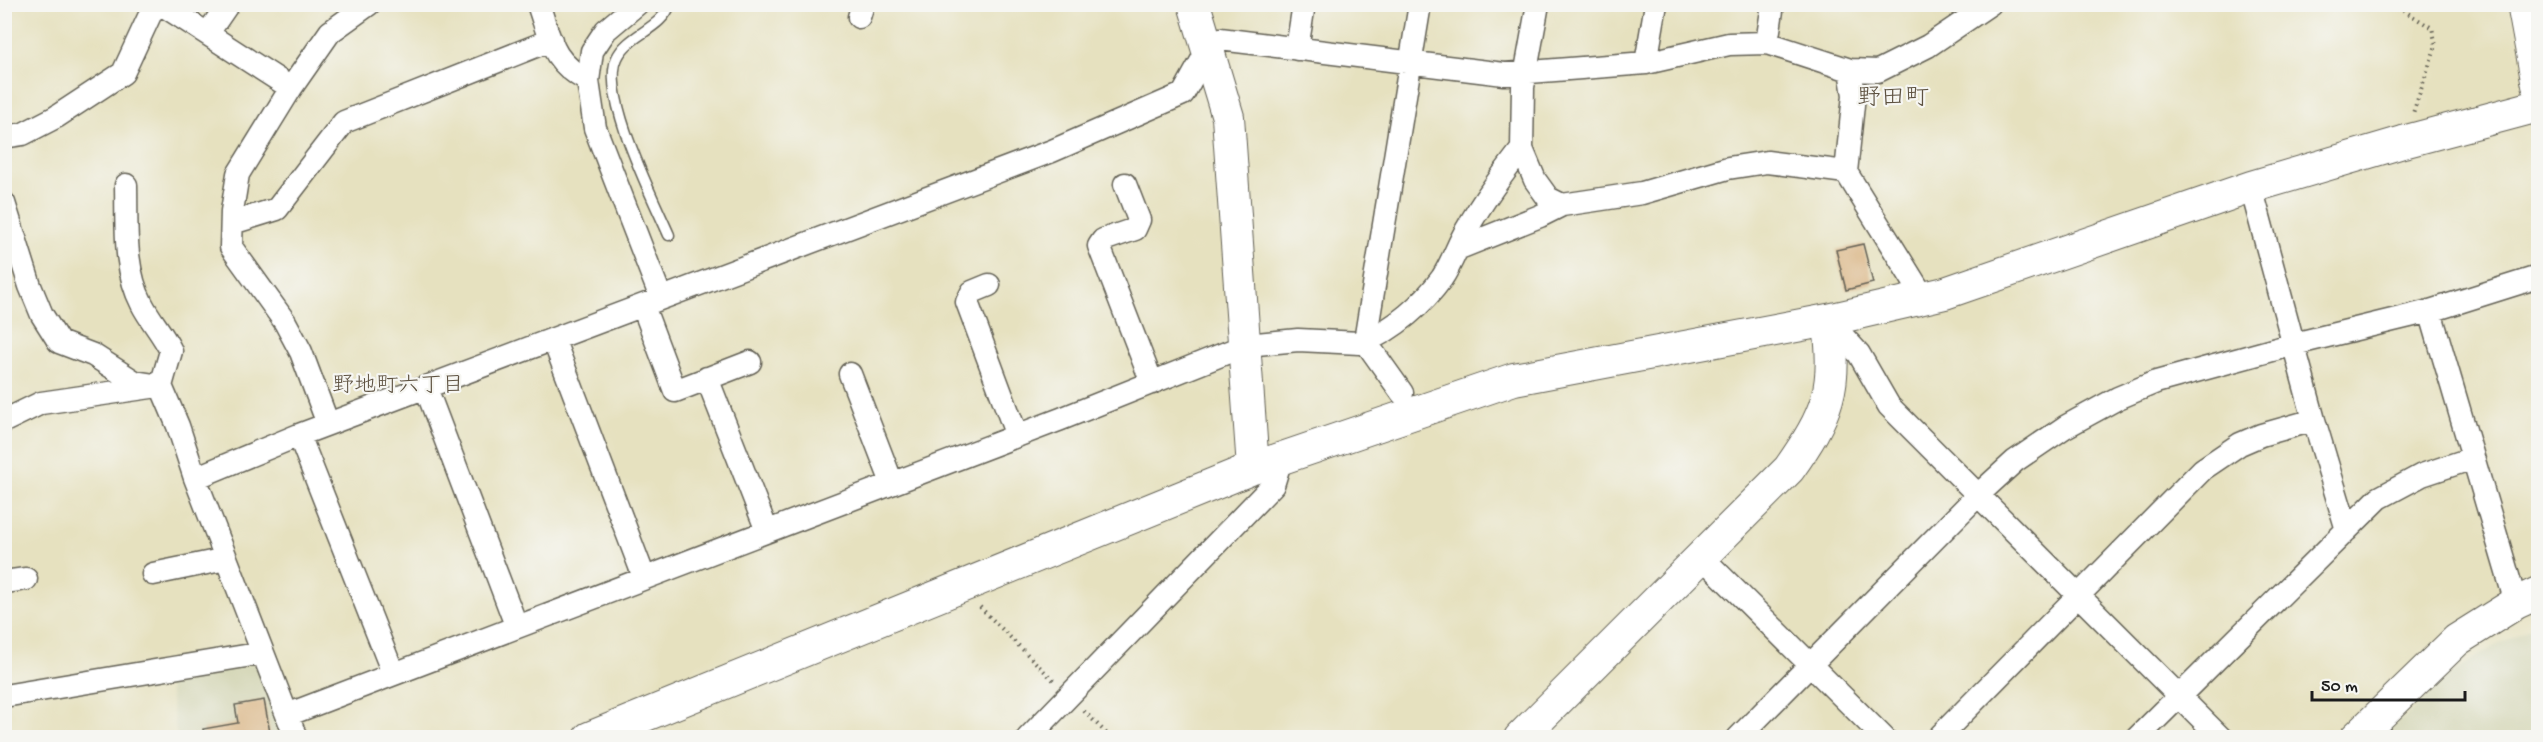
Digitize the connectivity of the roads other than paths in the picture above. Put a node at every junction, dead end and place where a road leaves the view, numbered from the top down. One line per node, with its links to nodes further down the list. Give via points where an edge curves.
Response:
1 (155, 4): 29 (street, via 123,73 56,117 23,134)
2 (161, 4): 16 (street)
3 (228, 4): 16 (street)
4 (369, 4): 27 (street, via 330,32)
5 (538, 4): 17 (street)
6 (637, 4): 25 (street, via 606,30 592,51)
7 (670, 4): 38 (lane, via 663,18 629,41 616,59 612,84 622,122)
8 (1194, 4): 20 (street)
9 (1304, 4): 19 (street)
10 (1420, 4): 21 (street)
11 (1538, 4): 24 (street)
12 (1656, 4): 22 (street)
13 (1773, 4): 18 (street)
14 (1990, 4): 23 (street, via 1928,46 1878,71)
15 (2523, 4): 26 (street)
16 (208, 33): 27 (street)
17 (551, 40): 25 (street, via 559,61); 37 (street, via 344,123 277,209)
18 (1767, 43): 22 (street, via 1729,44); 23 (street)
19 (1297, 49): 20 (street, via 1220,39); 21 (street)
20 (1207, 51): 44 (street, via 1183,94 1052,151); 50 (street, via 1228,117)
21 (1411, 63): 24 (street); 48 (street)
22 (1646, 63): 24 (street)
23 (1850, 70): 31 (street, via 1854,95)
24 (1526, 73): 30 (street)
25 (588, 81): 44 (street, via 595,128)
26 (2538, 85)
27 (291, 88): 37 (street, via 238,174)
28 (2538, 106): 34 (street)
29 (4, 137)
30 (1522, 149): 36 (street, via 1535,180 1548,198); 39 (street, via 1491,191)
31 (1846, 172): 36 (street, via 1767,162 1728,168 1642,193); 43 (street)
32 (1125, 184): 54 (street, via 1139,220 1135,229 1103,240 1099,246)
33 (126, 185): 55 (street, via 132,278 141,303 171,351)
34 (2251, 187): 43 (street); 49 (street)
35 (4, 203): 40 (street)
36 (1562, 205): 39 (street)
37 (232, 224): 60 (street, via 231,247 285,322 301,352)
38 (669, 235)
39 (1457, 249): 48 (street, via 1443,276 1425,298 1384,334)
40 (13, 254): 55 (street, via 59,342 93,355 135,382)
41 (2538, 277): 45 (street)
42 (989, 285): 62 (street, via 972,292 967,302)
43 (1924, 298): 46 (street)
44 (652, 302): 47 (street); 53 (street, via 675,391)
45 (2430, 311): 49 (street); 63 (street)
46 (1828, 320): 64 (street, via 1514,379); 67 (street, via 1859,354 1889,406); 70 (street, via 1833,374 1826,409 1813,435 1790,469)
47 (554, 340): 56 (street); 73 (street)
48 (1365, 341): 50 (street, via 1298,340); 57 (street)
49 (2294, 344): 58 (street); 67 (street, via 2156,382 2118,398 2035,447)
50 (1246, 345): 54 (street); 64 (street)
51 (750, 362): 53 (street)
52 (850, 374): 66 (street)
53 (707, 378): 69 (street)
54 (1152, 383): 62 (street)
55 (161, 386): 59 (street, via 41,403); 65 (street)
56 (426, 388): 60 (street); 76 (street)
57 (1402, 393)
58 (2314, 420): 68 (street); 74 (street, via 2240,444 2203,469)
59 (4, 421)
60 (328, 424): 61 (street)
61 (300, 435): 65 (street); 79 (street)
62 (1017, 436): 66 (street)
63 (2473, 458): 68 (street, via 2422,475 2379,498); 75 (street)
64 (1267, 464): 84 (street); 85 (street, via 1273,485)
65 (195, 478): 71 (street)
66 (892, 483): 69 (street)
67 (1979, 494): 74 (street); 78 (street)
68 (2347, 530): 80 (street)
69 (767, 531): 73 (street)
70 (1701, 556): 78 (street); 86 (street)
71 (226, 559): 72 (street); 77 (street)
72 (153, 574)
73 (644, 577): 76 (street)
74 (2080, 596): 80 (street); 89 (street)
75 (2527, 598): 92 (street, via 2457,640)
76 (516, 625): 79 (street)
77 (263, 653): 81 (street); 82 (street)
78 (1812, 664): 87 (street); 88 (street)
79 (393, 673): 82 (street)
80 (2180, 695): 90 (street); 91 (street)
81 (4, 696)
82 (287, 714): 83 (street)
83 (296, 738)
84 (589, 738)
85 (1028, 738)
86 (1520, 738)
87 (1738, 738)
88 (1884, 738)
89 (1938, 738)
90 (2137, 738)
91 (2222, 738)
92 (2356, 738)

